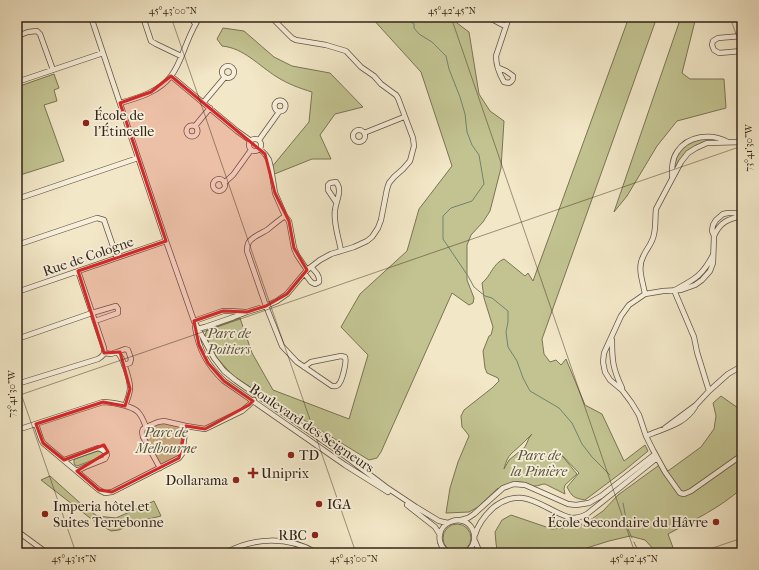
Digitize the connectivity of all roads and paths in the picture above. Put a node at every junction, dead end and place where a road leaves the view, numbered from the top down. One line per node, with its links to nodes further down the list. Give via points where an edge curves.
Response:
1 (91, 17): 13 (street, Boulevard des Seigneurs)
2 (143, 17): 14 (street, via 151,40)
3 (191, 17): 8 (street)
4 (200, 17): 8 (street)
5 (271, 17): 24 (street, via 296,40 346,51 361,67 396,95)
6 (488, 17): 9 (street)
7 (509, 17): 9 (street)
8 (195, 24): 14 (street)
9 (506, 26): 15 (street, via 496,56)
10 (17, 36): 16 (street, via 37,31)
11 (742, 36): 12 (street, via 718,38 713,40 712,45 719,53)
12 (742, 51)
13 (103, 53): 16 (street); 20 (street, Boulevard des Seigneurs)
14 (181, 56): 17 (street)
15 (499, 68)
16 (53, 70): 19 (street)
17 (171, 76): 20 (street, via 151,92); 21 (street)
18 (225, 78): 21 (street)
19 (17, 82)
20 (120, 103): 33 (street, Boulevard des Seigneurs)
21 (203, 103): 22 (street)
22 (210, 108): 25 (street); 27 (street)
23 (279, 112): 28 (street)
24 (404, 117): 26 (street); 43 (street, via 414,142 410,161 389,183 381,220 372,237 361,245)
25 (195, 126)
26 (364, 133)
27 (251, 140): 28 (street); 32 (street)
28 (259, 140): 31 (street)
29 (728, 142): 30 (street); 34 (street, via 707,143 688,153); 34 (street, via 702,136 691,139 677,152 672,163)
30 (742, 142)
31 (260, 149): 32 (street); 38 (street, via 269,160 275,193)
32 (251, 150): 35 (street)
33 (138, 158): 36 (street); 41 (street, Boulevard des Seigneurs)
34 (672, 178): 50 (street, via 656,209 653,239 640,262)
35 (224, 183)
36 (17, 199)
37 (336, 202): 43 (street, via 334,216)
38 (285, 216): 45 (street, via 294,248); 51 (street, via 251,240 247,247)
39 (741, 216): 40 (street, via 724,222); 40 (street, via 728,213 719,217 713,225)
40 (714, 236): 48 (street, via 714,253 707,267 693,281)
41 (166, 241): 44 (street, Rue de Cologne); 54 (street, Boulevard des Seigneurs)
42 (17, 245): 44 (street, via 97,218 104,220)
43 (341, 251): 45 (street, via 325,256)
44 (117, 258): 46 (street, Rue de Cologne)
45 (308, 270): 51 (street, via 287,294)
46 (78, 271): 49 (street, Rue de Cologne); 53 (street)
47 (17, 282): 49 (street)
48 (674, 290): 50 (street); 66 (street, via 694,337)
49 (18, 291)
50 (645, 294): 57 (street, via 629,305)
51 (266, 306): 52 (street); 63 (street, via 282,346)
52 (246, 312): 54 (street, via 223,311); 56 (street)
53 (92, 313): 55 (street); 55 (street, via 116,306 118,309 118,313); 58 (street)
54 (194, 321): 56 (street, Boulevard des Seigneurs)
55 (95, 322): 60 (street)
56 (197, 329): 67 (street, Boulevard des Seigneurs, via 219,365); 68 (street, Boulevard des Seigneurs, via 201,350 212,368 226,383)
57 (612, 336): 65 (street, via 613,364); 65 (street, via 603,362 610,380)
58 (17, 339)
59 (117, 352): 60 (street); 61 (street); 61 (street, via 128,350 130,363)
60 (104, 353): 64 (street, via 98,359)
61 (124, 365): 69 (street, via 130,389)
62 (742, 366): 66 (street)
63 (304, 367): 63 (street, via 311,362 341,356 345,357 346,361 341,381 335,386)
64 (17, 384)
65 (622, 390): 74 (street, via 639,415)
66 (709, 390): 74 (street, via 696,405 665,428)
67 (257, 396): 68 (street); 81 (street, Boulevard des Seigneurs, via 420,510)
68 (253, 401): 71 (street, via 242,411 205,429); 83 (street, Boulevard des Seigneurs, via 412,508 435,527)
69 (125, 406): 70 (street, via 104,402); 72 (street, via 138,412)
70 (36, 424): 73 (street); 77 (street, via 41,440)
71 (186, 426): 72 (street, via 164,421); 78 (street, via 182,454)
72 (146, 427): 78 (street, via 142,432)
73 (17, 430)
74 (646, 436): 75 (street)
75 (656, 456): 76 (street, via 677,490 684,494); 80 (street, via 589,503 568,504 527,486 514,484 503,488 474,514); 84 (street, via 583,516 571,518 530,499 512,498 501,502 489,512)
76 (742, 456)
77 (64, 460): 79 (street); 79 (street, via 98,448 107,455 105,459)
78 (160, 468): 79 (street, via 108,493 99,490)
79 (77, 471)
80 (461, 520): 81 (street); 84 (street, via 470,526)
81 (448, 523): 83 (street)
82 (17, 531): 87 (street)
83 (440, 535): 86 (street)
84 (475, 535): 85 (street)
85 (475, 541): 92 (street); 93 (street)
86 (442, 547): 90 (street); 91 (street)
87 (47, 553)
88 (225, 553): 89 (street, via 249,543 270,540 300,545)
89 (317, 553)
90 (442, 553)
91 (448, 553)
92 (466, 553)
93 (480, 553)

